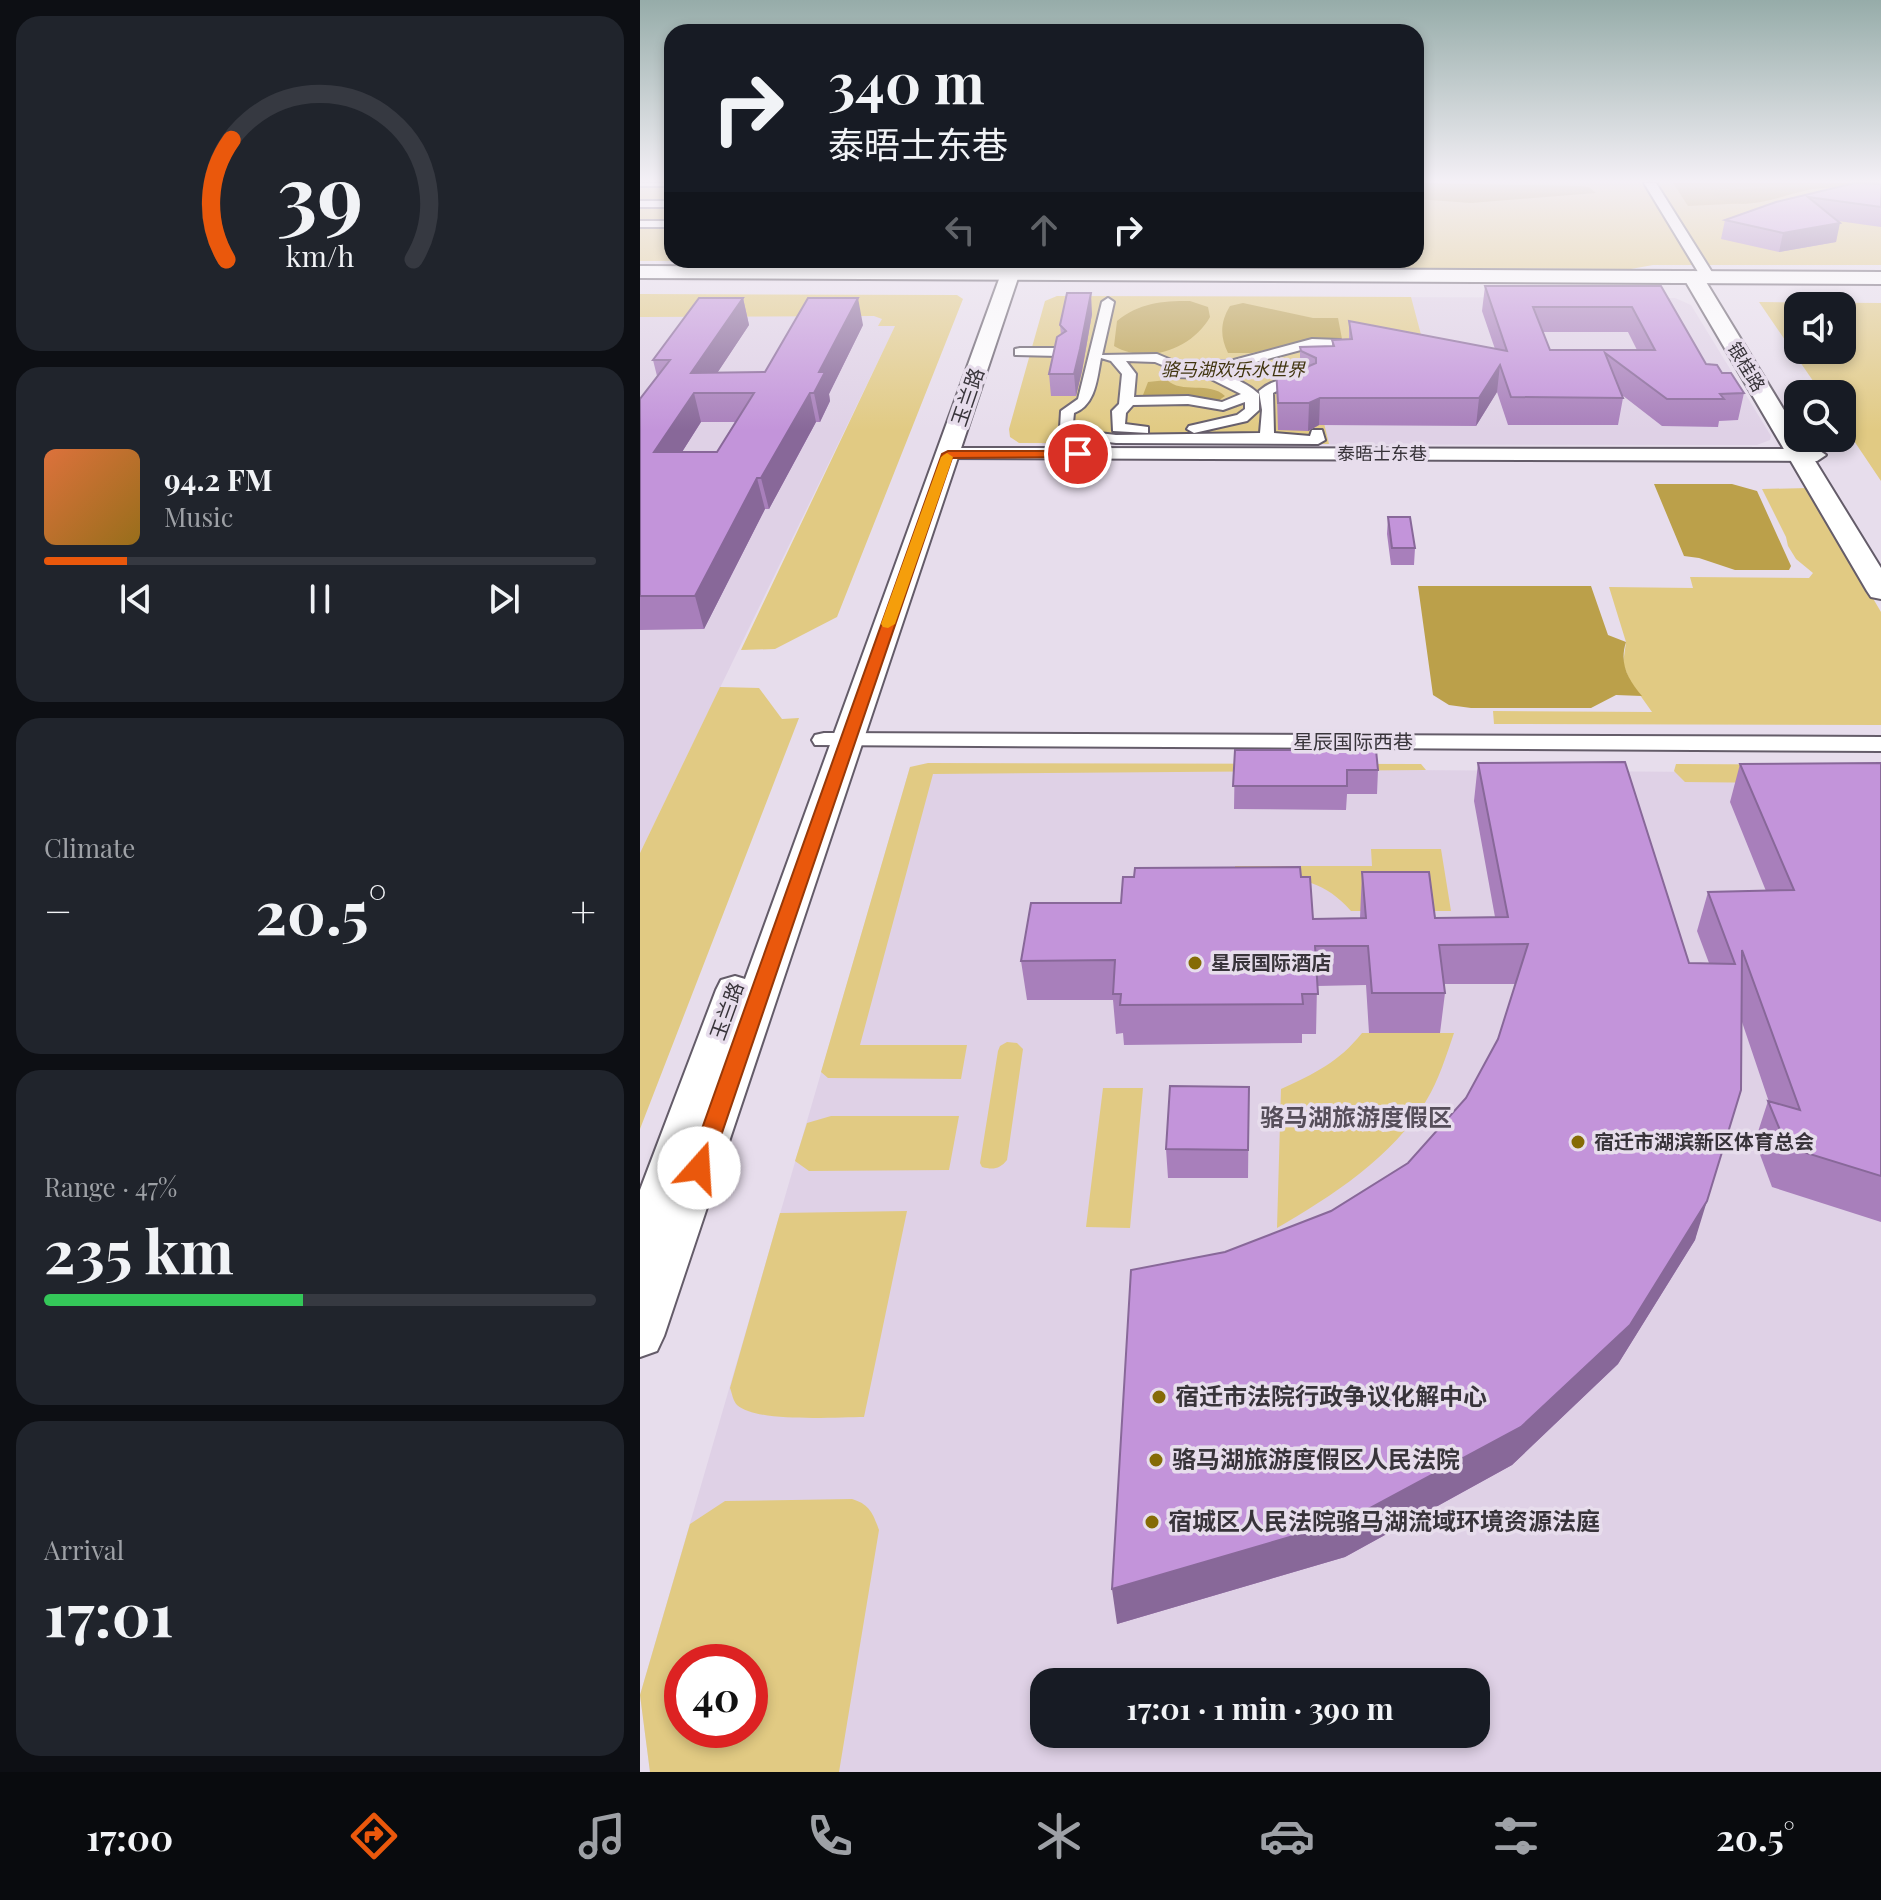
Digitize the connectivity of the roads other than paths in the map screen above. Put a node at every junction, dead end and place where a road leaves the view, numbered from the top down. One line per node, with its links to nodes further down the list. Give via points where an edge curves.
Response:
1 (1692, 266): 6 (street, 银桂路)
2 (1694, 266): 6 (street, 银桂路)
3 (640, 272): 4 (main road)
4 (1002, 275): 6 (main road); 7 (main road); 28 (street, 玉兰路); 31 (street, 玉兰路)
5 (1881, 278): 6 (main road)
6 (1703, 282): 8 (main road); 21 (street, 银桂路); 22 (street, 银桂路)
7 (640, 283)
8 (1881, 286)
9 (1108, 302): 13 (street)
10 (1340, 344): 14 (street, via 1317,342)
11 (1020, 352): 12 (street)
12 (1059, 352)
13 (1094, 354): 15 (street); 24 (street, via 1085,399 1068,411 1065,425 1116,439)
14 (1264, 356): 15 (street, via 1230,365 1174,366 1157,358); 17 (street, via 1281,367)
15 (1122, 365): 20 (street)
16 (1181, 374): 19 (street, via 1211,374)
17 (1289, 383): 18 (street); 24 (street, via 1266,391)
18 (1307, 387)
19 (1252, 394): 20 (street, via 1223,406 1188,400); 20 (street, via 1252,410 1242,418 1193,429 1122,430 1119,411)
20 (1127, 401)
21 (1784, 403)
22 (1784, 411)
23 (1317, 433): 24 (street, via 1318,440 1283,441)
24 (1267, 435)
25 (1784, 449): 28 (street, 泰晤士东巷)
26 (1810, 452): 29 (street, 银桂路)
27 (1810, 452): 30 (street, 银桂路)
28 (948, 454): 31 (street, 玉兰路)
29 (1881, 559)
30 (1881, 591)
31 (836, 740): 32 (street, 星辰国际西巷); 33 (street, 玉兰路); 34 (street, 玉兰路)
32 (1881, 744)
33 (640, 1251)
34 (640, 1336)

